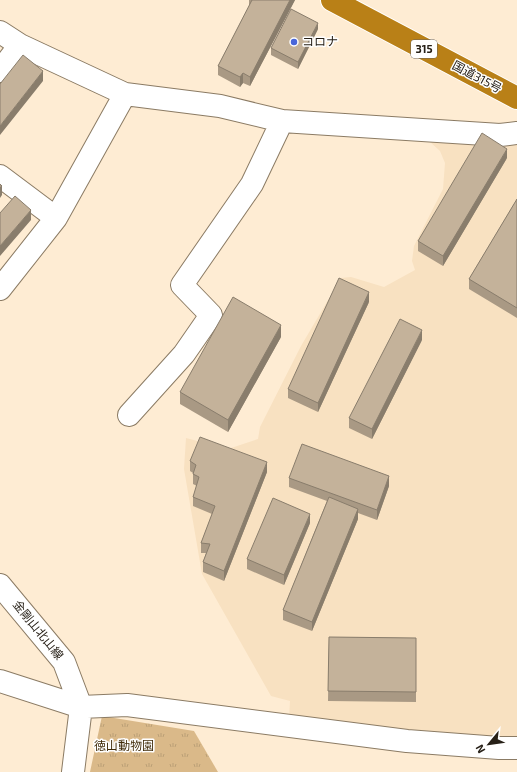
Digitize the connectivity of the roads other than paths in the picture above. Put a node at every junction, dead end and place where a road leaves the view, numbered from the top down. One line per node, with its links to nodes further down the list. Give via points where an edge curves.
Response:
1 (332, 0): 6 (highway, 国道315号 / 315)
2 (0, 32): 3 (street)
3 (20, 44): 4 (street); 5 (street)
4 (0, 71)
5 (125, 94): 7 (street, via 220,106); 10 (street)
6 (517, 98)
7 (282, 121): 8 (street, via 500,135); 12 (street, via 252,184 182,285 211,314 184,354)
8 (517, 133)
9 (0, 176): 10 (street)
10 (56, 218): 11 (street)
11 (0, 289)
12 (129, 415)
13 (0, 585): 15 (street, 金剛山北山線, via 64,662)
14 (0, 681): 15 (street)
15 (81, 708): 16 (street, via 127,705 407,741); 17 (street, 金剛山北山線)
16 (517, 748)
17 (73, 772)

